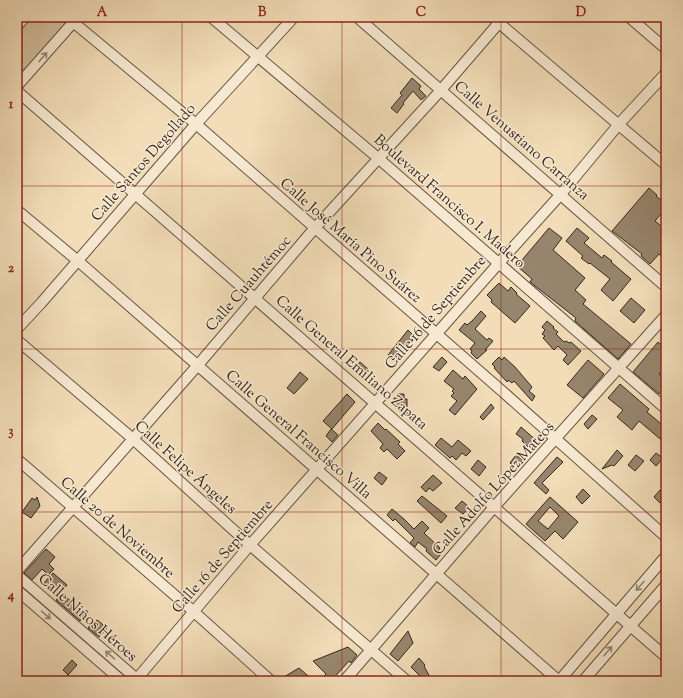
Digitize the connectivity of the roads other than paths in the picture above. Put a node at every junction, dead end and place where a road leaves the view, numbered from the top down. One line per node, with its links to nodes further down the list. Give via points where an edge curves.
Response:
1 (25, 17): 8 (street)
2 (211, 17): 10 (street, Boulevard Francisco I. Madero)
3 (294, 17): 10 (street, Calle Santos Degollado)
4 (358, 17): 13 (street, Calle Venustiano Carranza)
5 (629, 17): 9 (street)
6 (73, 19): 12 (street, one-way to 6); 15 (street, Calle José María Pino Suárez)
7 (498, 19): 13 (street, Calle Cuauhtémoc); 16 (street)
8 (17, 26)
9 (666, 49)
10 (258, 56): 15 (street, Calle Santos Degollado); 17 (street, Boulevard Francisco I. Madero)
11 (666, 73): 16 (street, Calle 16 de Septiembre)
12 (17, 86)
13 (441, 90): 17 (street, Calle Cuauhtémoc); 20 (street, Calle Venustiano Carranza)
14 (17, 91): 19 (street, Calle General Emiliano Zapata)
15 (196, 124): 19 (street, Calle Santos Degollado); 22 (street, Calle José María Pino Suárez)
16 (619, 124): 18 (street); 20 (street, Calle 16 de Septiembre)
17 (378, 158): 22 (street, Calle Cuauhtémoc); 24 (street, Boulevard Francisco I. Madero)
18 (666, 164)
19 (136, 194): 23 (street, Calle Santos Degollado); 26 (street, Calle General Emiliano Zapata)
20 (561, 194): 24 (street, Calle 16 de Septiembre); 25 (street, Calle Venustiano Carranza)
21 (17, 210): 23 (street, Calle General Francisco Villa)
22 (314, 229): 26 (street, Calle Cuauhtémoc); 29 (street, Calle José María Pino Suárez)
23 (78, 261): 28 (street, Calle Santos Degollado); 31 (street, Calle General Francisco Villa)
24 (499, 263): 29 (street, Calle 16 de Septiembre); 32 (street, Boulevard Francisco I. Madero)
25 (666, 287)
26 (255, 298): 31 (street, Calle Cuauhtémoc); 33 (street, Calle General Emiliano Zapata)
27 (666, 315): 32 (street, Calle Adolfo López Mateos)
28 (17, 329)
29 (436, 335): 33 (street, Calle 16 de Septiembre); 36 (street, Calle José María Pino Suárez)
30 (17, 340): 35 (street, Calle Felipe Ángeles)
31 (198, 365): 35 (street, Calle Cuauhtémoc); 38 (street, Calle General Francisco Villa)
32 (619, 369): 34 (street, Boulevard Francisco I. Madero); 36 (street, Calle Adolfo López Mateos)
33 (376, 403): 38 (street, Calle 16 de Septiembre); 39 (street, Calle General Emiliano Zapata)
34 (666, 409)
35 (132, 438): 40 (street, Calle Cuauhtémoc); 42 (street, Calle Felipe Ángeles)
36 (556, 440): 39 (street, Calle Adolfo López Mateos); 41 (street, Calle José María Pino Suárez)
37 (17, 459): 40 (street, Calle 20 de Noviembre)
38 (317, 469): 42 (street, Calle 16 de Septiembre); 45 (street, Calle General Francisco Villa)
39 (495, 506): 45 (street, Calle Adolfo López Mateos); 50 (street, Calle General Emiliano Zapata)
40 (73, 507): 44 (street, Calle Cuauhtémoc); 49 (street, Calle 20 de Noviembre)
41 (666, 537)
42 (250, 545): 49 (street, Calle 16 de Septiembre); 52 (street, Calle Felipe Ángeles)
43 (666, 556): 50 (street, one-way to 50)
44 (17, 571)
45 (436, 574): 52 (street, Calle Adolfo López Mateos); 59 (street, Calle General Francisco Villa)
46 (17, 575): 54 (street, Calle Niños Héroes, one-way to 46)
47 (666, 585): 51 (street)
48 (17, 590): 55 (street, Calle Niños Héroes, one-way to 55)
49 (193, 611): 54 (street, Calle 16 de Septiembre); 56 (street, Calle 20 de Noviembre)
50 (616, 613): 51 (street, Calle General Emiliano Zapata); 59 (street)
51 (630, 626): 53 (street, Calle General Emiliano Zapata); 60 (street, one-way to 51)
52 (371, 650): 57 (street, Calle Adolfo López Mateos); 58 (street, Calle Felipe Ángeles)
53 (666, 657)
54 (137, 680)
55 (122, 681)
56 (271, 681)
57 (344, 681)
58 (407, 681)
59 (559, 681)
60 (583, 681)

